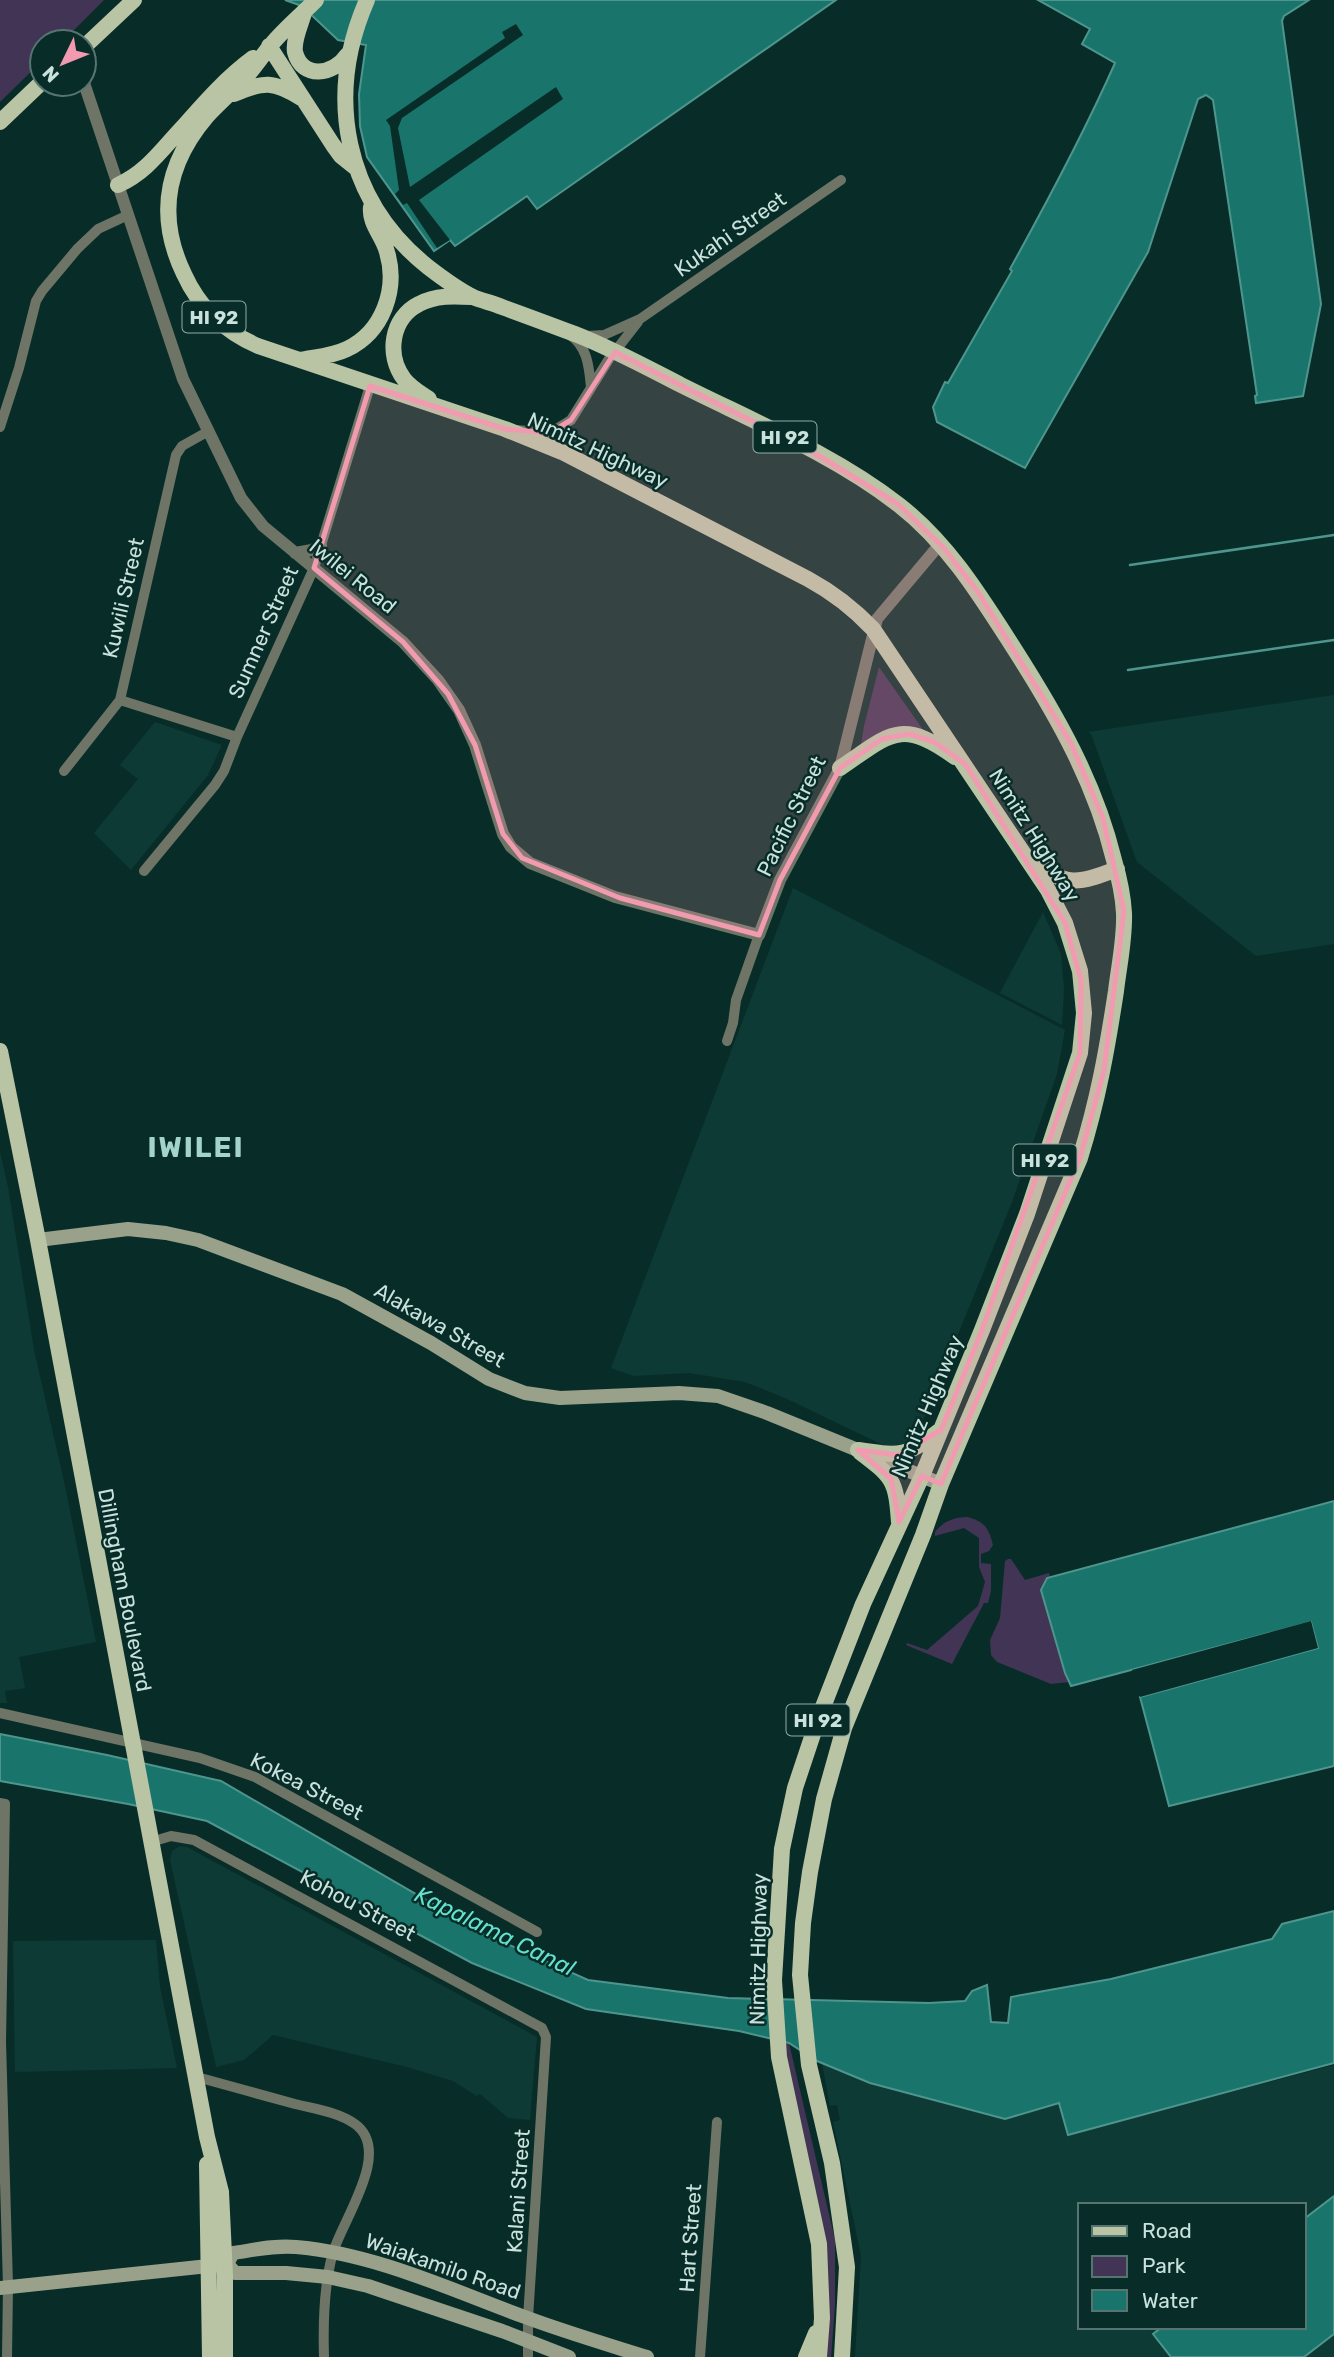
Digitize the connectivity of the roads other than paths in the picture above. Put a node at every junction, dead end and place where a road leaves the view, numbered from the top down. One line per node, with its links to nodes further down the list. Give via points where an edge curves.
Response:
1 (134, 0): 4 (main road)
2 (367, 0): 7 (main road, Nimitz Highway / HI 92)
3 (311, 6): 6 (main road, Nimitz Highway / HI 92); 7 (main road, via 295,47 301,62 315,71 326,71 338,66)
4 (122, 7): 5 (main road)
5 (98, 32)
6 (269, 46): 10 (main road, Nimitz Highway / HI 92); 11 (main road); 15 (main road, via 228,79 155,159)
7 (350, 48): 13 (main road, Nimitz Highway / HI 92, via 345,108)
8 (28, 95): 12 (main road)
9 (89, 98): 15 (street, Iwilei Road)
10 (225, 98): 11 (main road, via 267,84); 25 (main road, Nimitz Highway / HI 92, via 187,143 174,169 168,209 174,251 192,291 221,324 245,341)
11 (303, 99): 13 (main road, via 341,156)
12 (0, 121)
13 (356, 168): 16 (main road, Nimitz Highway / HI 92)
14 (841, 180): 21 (street, Kukahi Street)
15 (118, 185): 17 (street, Iwilei Road)
16 (372, 200): 18 (main road, via 370,216 388,254); 19 (main road, Nimitz Highway / HI 92, via 413,254)
17 (128, 215): 29 (street, via 98,229 42,290); 31 (street, Iwilei Road, via 183,379)
18 (390, 293): 20 (main road); 25 (main road, via 376,325 358,344 339,353)
19 (474, 298): 20 (main road, via 447,296); 22 (main road, Nimitz Highway / HI 92)
20 (410, 310): 28 (main road, via 394,334 397,368 414,389)
21 (640, 319): 23 (street, Kukahi Street, via 604,335); 24 (street, Kukahi Street)
22 (559, 328): 23 (main road, Nimitz Highway / HI 92); 27 (street, via 584,351)
23 (580, 336): 24 (main road, Nimitz Highway / HI 92)
24 (615, 352): 27 (street, Kukahi Street); 32 (main road, Nimitz Highway / HI 92, via 837,466 898,504)
25 (298, 360): 26 (main road, Nimitz Highway / HI 92)
26 (370, 386): 28 (main road, Nimitz Highway / HI 92); 33 (street, Sumner Street)
27 (591, 388): 30 (street, Kukahi Street, via 571,420 558,430)
28 (444, 408): 30 (main road, Nimitz Highway / HI 92)
29 (0, 427)
30 (505, 429): 36 (main road, Nimitz Highway / HI 92, via 562,452 808,579 840,599)
31 (207, 432): 34 (street, Iwilei Road, via 247,508); 37 (street, Kuwili Street, via 182,446 176,455)
32 (940, 544): 36 (street, Pacific Street, via 877,618); 43 (main road, Nimitz Highway / HI 92, via 978,592 1061,723 1098,806)
33 (321, 545): 34 (street); 35 (street, Sumner Street)
34 (295, 553): 35 (street, Iwilei Road)
35 (314, 568): 38 (street, Sumner Street); 45 (street, Iwilei Road, via 403,642 448,694 475,745 503,834 523,858 620,898)
36 (873, 629): 39 (main road, Nimitz Highway / HI 92); 40 (street, Pacific Street)
37 (120, 700): 38 (street); 41 (street, Kuwili Street)
38 (237, 737): 44 (street, Sumner Street, via 218,781)
39 (965, 764): 40 (main road, via 934,742 902,734 876,742); 42 (main road, Nimitz Highway / HI 92)
40 (840, 768): 45 (street, Pacific Street, via 780,880)
41 (64, 771)
42 (1017, 844): 43 (main road, via 1046,872 1067,880 1092,879); 49 (main road, Nimitz Highway / HI 92, via 1069,932 1081,981 1082,1042 1027,1214)
43 (1117, 869): 52 (main road, Nimitz Highway / HI 92, via 1124,924 1095,1112 1080,1158)
44 (144, 871)
45 (759, 935): 46 (street, Pacific Street)
46 (727, 1041)
47 (0, 1051): 48 (main road, Dillingham Boulevard)
48 (38, 1240): 50 (main road, Alakawa Street, via 120,1230 182,1236 342,1294 489,1379 525,1393 574,1399 679,1393 718,1396); 55 (main road, Dillingham Boulevard)
49 (940, 1430): 50 (main road, via 898,1455); 51 (main road, Nimitz Highway / HI 92)
50 (858, 1450): 51 (main road, Alakawa Street); 53 (main road, via 891,1479)
51 (922, 1476): 52 (main road, Alakawa Street); 53 (main road, Nimitz Highway / HI 92)
52 (941, 1484): 80 (main road, Nimitz Highway / HI 92, via 844,1728 824,1799 803,1923 800,1975 809,2065 832,2162 847,2267)
53 (899, 1522): 68 (main road, Nimitz Highway / HI 92, via 816,1726 795,1788 779,1867 774,1980 779,2057 820,2244)
54 (0, 1713): 55 (street, Kokea Street)
55 (132, 1743): 57 (main road, Dillingham Boulevard); 58 (street, Kokea Street, via 200,1758 255,1777)
56 (2, 1804): 60 (street)
57 (151, 1842): 59 (street, Kohou Street, via 171,1836 194,1840); 61 (main road, Dillingham Boulevard)
58 (537, 1932)
59 (542, 2028): 67 (street, Kalani Street, via 546,2037 542,2123)
60 (0, 2042): 66 (street)
61 (197, 2077): 63 (street, via 330,2113 361,2129 370,2166); 64 (main road, Dillingham Boulevard)
62 (717, 2122): 77 (street, Hart Street)
63 (332, 2254): 64 (main road, Waiakamilo Road, via 277,2247 233,2253); 65 (street); 67 (main road, Waiakamilo Road, via 427,2280)
64 (220, 2265): 65 (main road, Waiakamilo Road, via 235,2273); 66 (main road, Waiakamilo Road); 71 (main road, Dillingham Boulevard); 72 (main road, Dillingham Boulevard)
65 (328, 2277): 69 (main road, Waiakamilo Road, via 392,2292); 73 (street)
66 (4, 2287): 70 (street)
67 (528, 2318): 69 (street, Kalani Street); 76 (main road, Waiakamilo Road)
68 (822, 2318): 78 (main road); 79 (main road, Nimitz Highway / HI 92)
69 (527, 2340): 74 (street, Kalani Street); 75 (main road, Waiakamilo Road)
70 (7, 2357)
71 (210, 2357)
72 (225, 2357)
73 (324, 2357)
74 (528, 2357)
75 (569, 2357)
76 (647, 2357)
77 (700, 2357)
78 (806, 2357)
79 (819, 2357)
80 (842, 2357)

